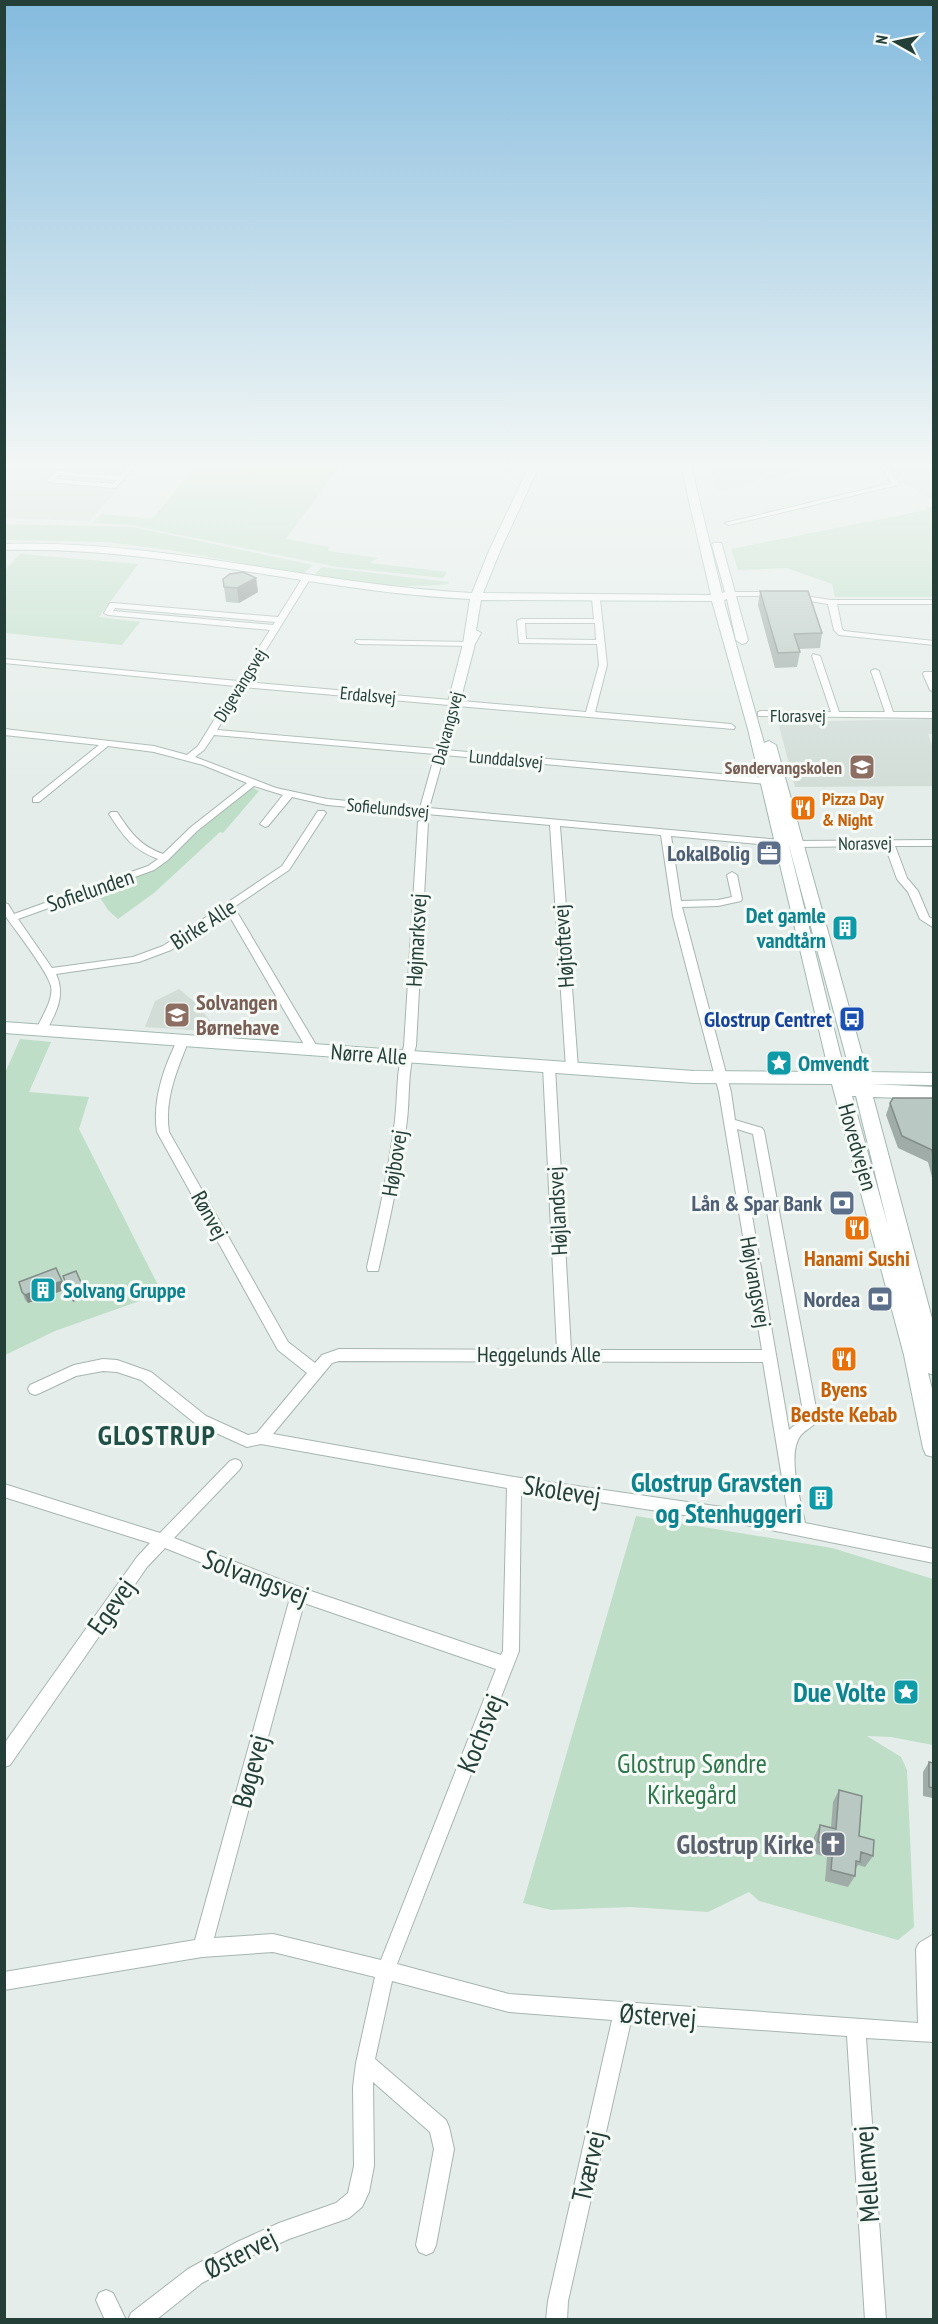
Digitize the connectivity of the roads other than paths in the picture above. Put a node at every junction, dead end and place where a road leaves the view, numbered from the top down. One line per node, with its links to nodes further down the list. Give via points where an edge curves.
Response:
1 (250, 570): 5 (main road)
2 (492, 570): 6 (main road, Dalvangsvej)
3 (711, 570): 8 (main road)
4 (725, 570): 7 (main road, Hovedvejen)
5 (306, 579): 6 (main road, via 404,591); 12 (street, Digevangsvej)
6 (483, 594): 8 (main road); 9 (main road); 18 (main road, Dalvangsvej, via 477,628)
7 (731, 594): 8 (main road); 10 (street, via 777,594); 27 (main road, Hovedvejen)
8 (717, 595): 9 (main road); 38 (main road)
9 (596, 599): 13 (street)
10 (831, 602): 11 (street); 17 (street, via 842,633)
11 (933, 602)
12 (280, 620): 14 (street, Digevangsvej); 14 (street, via 113,605 108,613)
13 (599, 621): 16 (street); 16 (street, via 521,621 522,641)
14 (275, 628): 23 (street, Digevangsvej)
15 (359, 642): 18 (street)
16 (601, 642): 26 (street, via 603,665)
17 (933, 643)
18 (469, 644): 25 (main road, Dalvangsvej)
19 (816, 656): 28 (street, Florasvej)
20 (4, 661): 23 (street, Erdalsvej)
21 (875, 671): 29 (street)
22 (933, 674): 24 (street, via 927,674)
23 (241, 684): 25 (street, Erdalsvej); 33 (street, Digevangsvej)
24 (933, 690)
25 (454, 702): 26 (street, Erdalsvej); 35 (street, Dalvangsvej)
26 (590, 714): 31 (street, Erdalsvej)
27 (761, 714): 28 (street, Florasvej); 49 (main road, Hovedvejen)
28 (836, 715): 29 (street, Florasvej)
29 (890, 715): 30 (street, Florasvej)
30 (933, 715)
31 (731, 727)
32 (4, 732): 34 (street, Sofielundsvej)
33 (211, 732): 35 (street, Lunddalsvej); 36 (street, Digevangsvej, via 200,750)
34 (107, 743): 36 (street, Sofielundsvej); 40 (street)
35 (440, 753): 38 (street, Lunddalsvej); 43 (street, Dalvangsvej)
36 (189, 758): 37 (street, Sofielundsvej)
37 (253, 782): 39 (street, Sofielundsvej); 50 (street, Sofielunden)
38 (766, 785): 49 (main road)
39 (290, 794): 43 (street, Sofielundsvej); 45 (street)
40 (36, 800)
41 (321, 813): 54 (street, Birke Alle, via 286,868)
42 (114, 814): 50 (street, Sofielunden, via 134,844)
43 (423, 816): 44 (street, Sofielundsvej); 62 (street, Højmarksvej, via 411,1047)
44 (555, 823): 46 (street, Sofielundsvej); 64 (street, Højtoftevej)
45 (265, 824)
46 (666, 834): 49 (street, Sofielundsvej); 52 (street, Højvangsvej)
47 (889, 843): 48 (street, Norasvej); 49 (street, Norasvej); 56 (street, via 902,879 913,891 924,919)
48 (933, 843)
49 (788, 844): 67 (main road, Hovedvejen); 68 (main road, Hovedvejen)
50 (165, 858): 55 (street, Sofielunden, via 137,874)
51 (732, 875): 52 (street, via 737,899)
52 (676, 904): 65 (street, Højvangsvej)
53 (4, 906): 55 (street)
54 (229, 907): 57 (street, Birke Alle, via 153,954); 61 (street)
55 (12, 918): 57 (street)
56 (933, 925)
57 (49, 972): 59 (street, via 56,986 55,999)
58 (4, 1027): 59 (main road, Nørre Alle)
59 (41, 1030): 60 (main road, Nørre Alle)
60 (183, 1040): 61 (main road, Nørre Alle); 75 (street, Rønvej, via 161,1106 163,1132 283,1346)
61 (313, 1050): 62 (main road, Nørre Alle)
62 (406, 1057): 63 (main road, Nørre Alle); 71 (street, Højbovej, via 392,1184)
63 (549, 1067): 64 (main road, Nørre Alle); 72 (street, Højlandsvej)
64 (572, 1068): 65 (main road, Nørre Alle)
65 (727, 1078): 67 (main road, Nørre Alle, via 753,1083); 70 (street, Højvangsvej)
66 (933, 1079): 68 (main road)
67 (840, 1083): 68 (main road, Nørre Alle); 80 (main road, Hovedvejen, via 911,1344)
68 (861, 1084): 69 (main road); 74 (main road, Hovedvejen)
69 (933, 1092)
70 (729, 1122): 73 (street, Højvangsvej); 78 (street, Højvangsvej, via 758,1131 811,1419)
71 (373, 1267)
72 (564, 1354): 73 (street, Heggelunds Alle); 75 (street, Heggelunds Alle, via 348,1354 327,1359)
73 (769, 1356): 77 (street, Højvangsvej)
74 (933, 1367)
75 (316, 1371): 79 (street)
76 (35, 1389): 79 (street, Skolevej, via 74,1371 117,1366 146,1376 201,1420 247,1441)
77 (778, 1406): 78 (street, via 787,1421); 81 (street, Højvangsvej)
78 (805, 1425): 81 (street, Højvangsvej, via 792,1437)
79 (261, 1438): 83 (street, Skolevej)
80 (933, 1448)
81 (787, 1458): 85 (street, Højvangsvej)
82 (235, 1465): 86 (street, Egevej)
83 (514, 1483): 85 (street, Skolevej); 89 (street, Kochsvej, via 512,1637)
84 (4, 1490): 86 (street, Solvangsvej)
85 (798, 1527): 87 (street, Skolevej)
86 (162, 1540): 88 (street, Solvangsvej); 90 (street, Egevej, via 142,1562)
87 (933, 1556)
88 (299, 1594): 89 (street, Solvangsvej); 92 (street, Bøgevej)
89 (507, 1665): 93 (street, Kochsvej)
90 (4, 1759)
91 (933, 1943): 97 (street, via 925,1949 924,1956)
92 (202, 1948): 93 (street, Østervej, via 273,1943); 94 (street, Østervej)
93 (386, 1970): 95 (street, Østervej, via 509,2003); 98 (street, Østervej)
94 (4, 1981)
95 (623, 2013): 96 (street, Østervej); 103 (street, Tværvej)
96 (856, 2028): 97 (street, Østervej); 104 (street, Mellemvej)
97 (931, 2033)
98 (365, 2063): 99 (street, via 439,2127 442,2134 444,2149); 102 (street, Østervej, via 364,2166 355,2200 342,2211 244,2249 195,2276)
99 (426, 2246)
100 (106, 2300): 101 (street)
101 (116, 2319)
102 (138, 2319)
103 (556, 2319)
104 (876, 2319)

